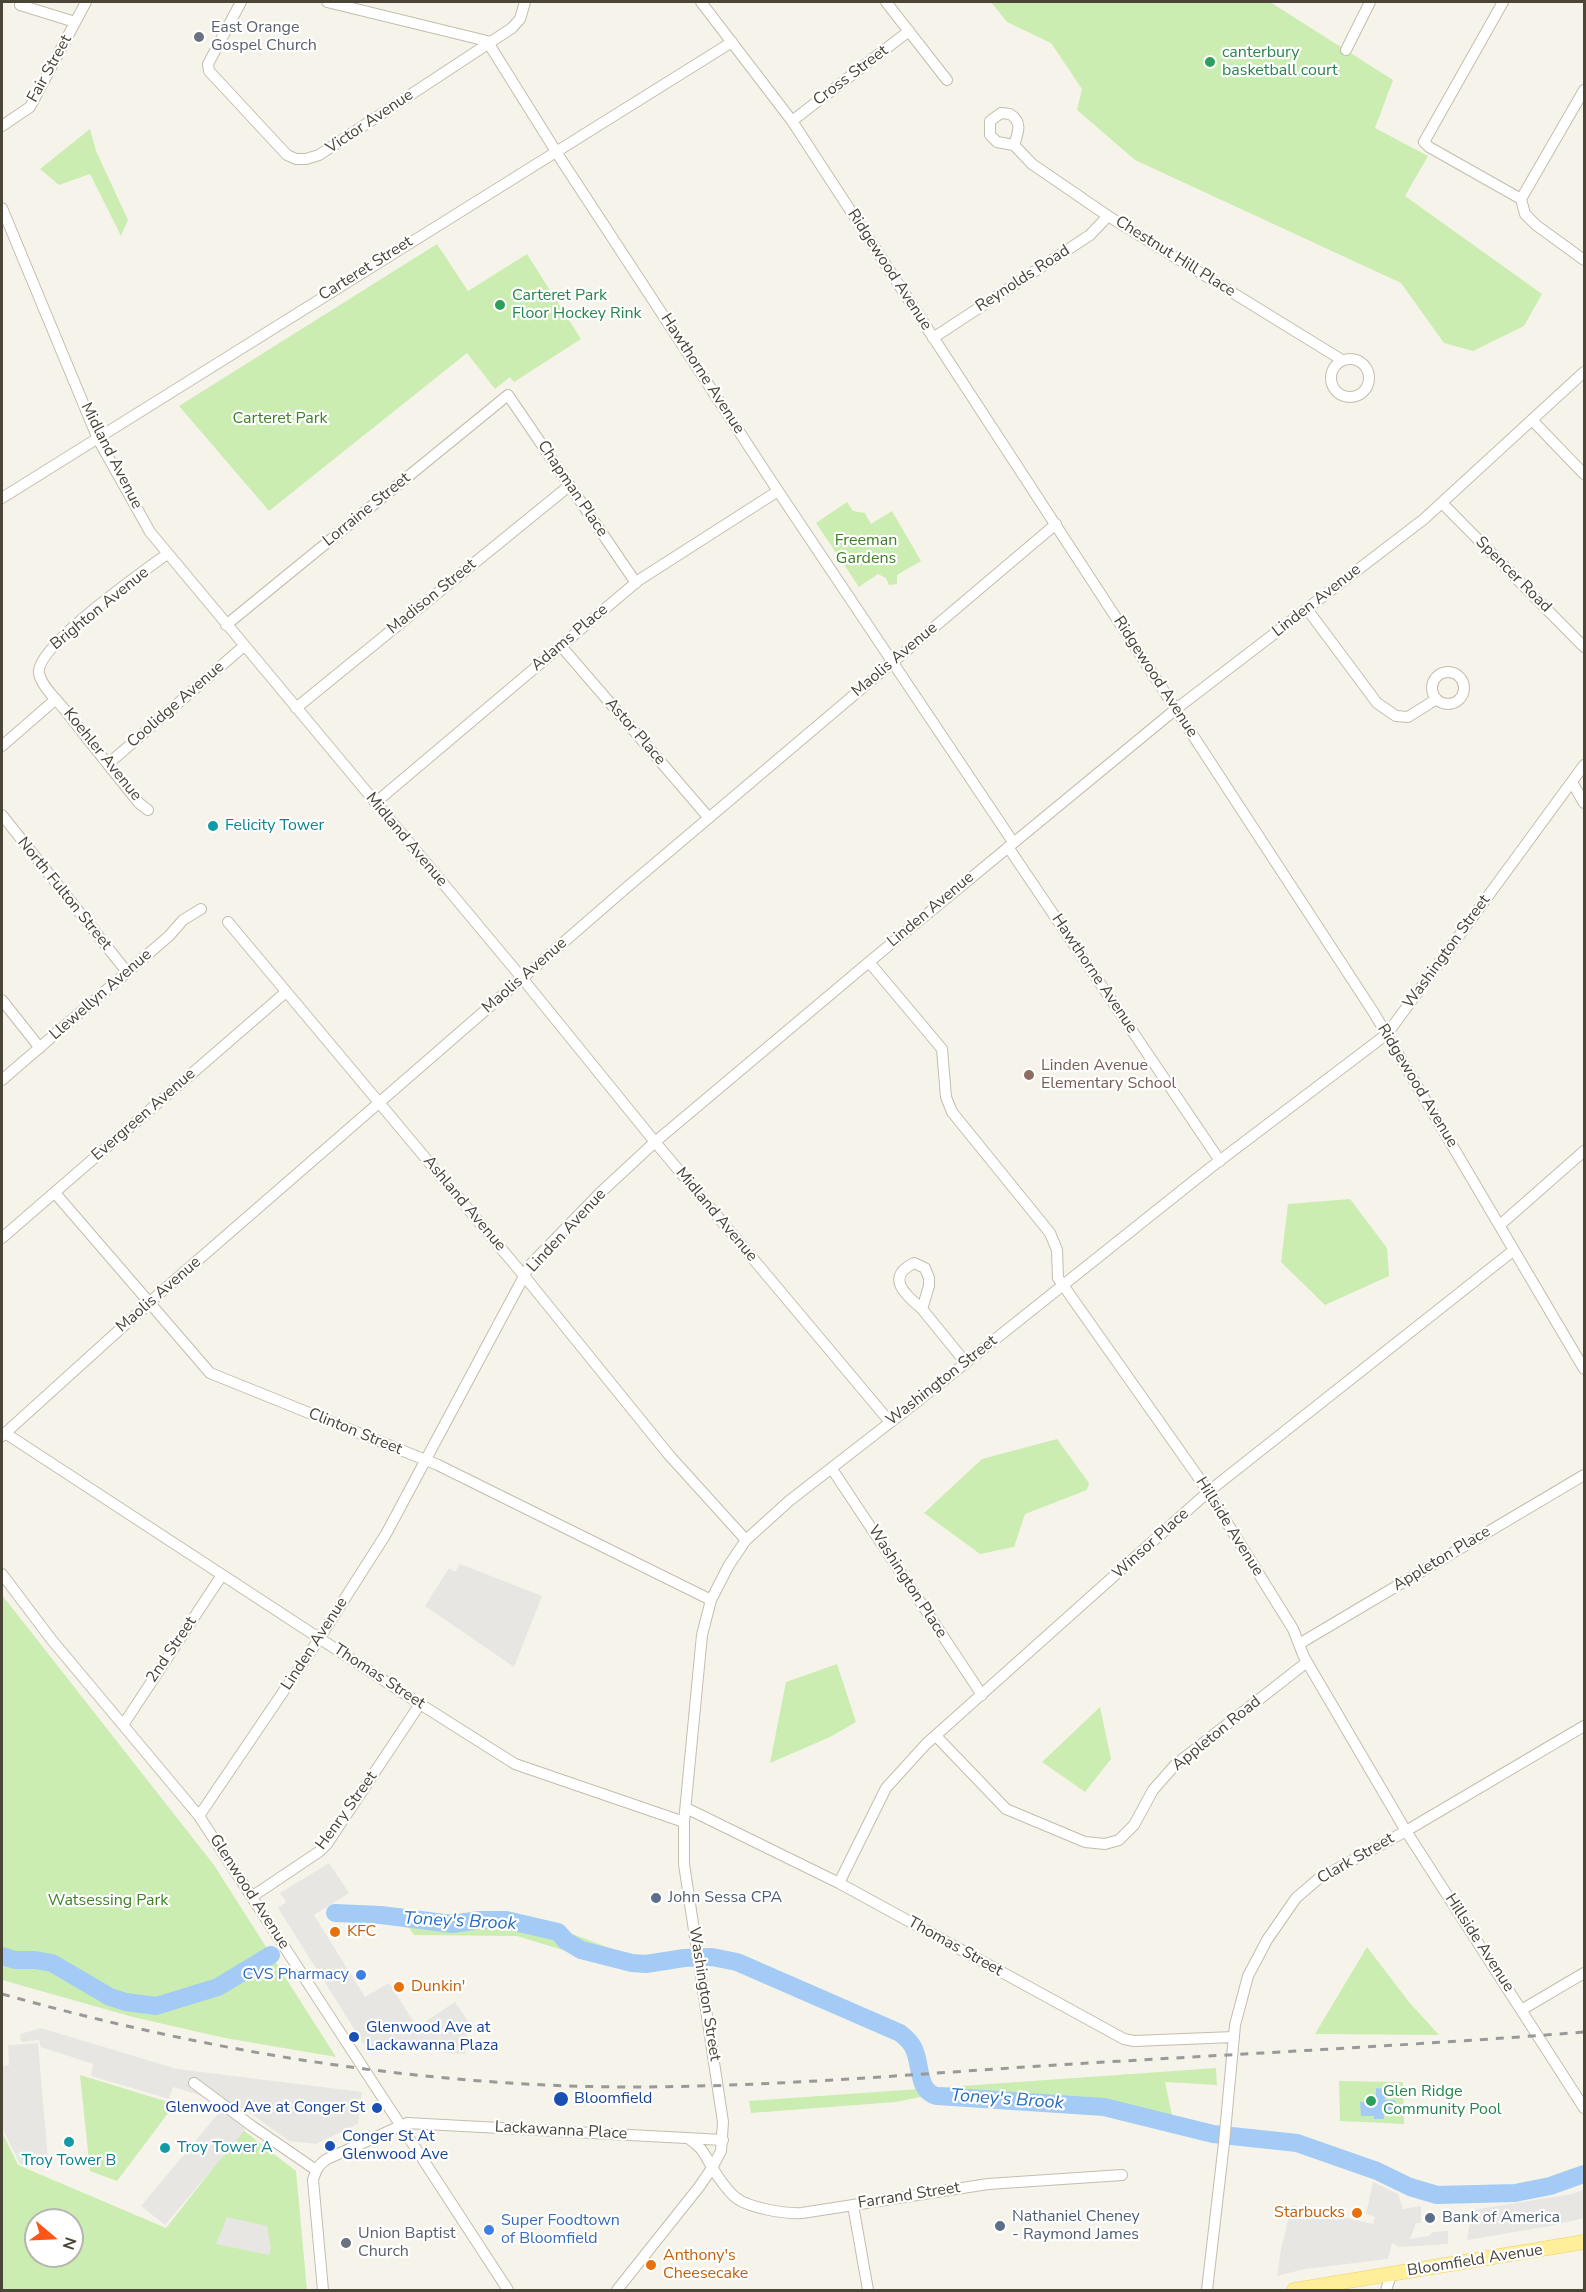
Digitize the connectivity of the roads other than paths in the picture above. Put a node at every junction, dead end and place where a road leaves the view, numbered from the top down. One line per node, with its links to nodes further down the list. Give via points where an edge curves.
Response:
1 (86, 2): 10 (street, Fair Street)
2 (241, 2): 13 (street, Victor Avenue, via 208,64 209,71 280,149 296,159 319,155)
3 (327, 2): 13 (street)
4 (525, 2): 13 (street, via 514,26)
5 (701, 2): 12 (street, Ridgewood Avenue)
6 (886, 2): 11 (street)
7 (1370, 2): 14 (street)
8 (1503, 2): 21 (street, via 1424,142)
9 (20, 5): 10 (street)
10 (75, 22): 18 (street, Fair Street, via 30,107)
11 (909, 31): 15 (street); 17 (street, Cross Street)
12 (732, 42): 17 (street, Ridgewood Avenue); 20 (street, Carteret Street)
13 (489, 43): 20 (street, Hawthorne Avenue)
14 (1346, 50)
15 (947, 80)
16 (1584, 90): 21 (street)
17 (792, 121): 25 (street, Ridgewood Avenue)
18 (2, 126)
19 (1014, 145): 23 (street, Chestnut Hill Place, via 1032,164)
20 (556, 152): 30 (street, Carteret Street); 33 (street, Hawthorne Avenue)
21 (1521, 199): 24 (street, via 1525,213 1536,225)
22 (2, 208): 30 (street, Midland Avenue)
23 (1108, 216): 25 (street, Reynolds Road, via 1090,235); 26 (street, Chestnut Hill Place)
24 (1584, 260)
25 (933, 338): 36 (street, Ridgewood Avenue)
26 (1342, 360)
27 (1584, 372): 29 (street, Linden Avenue)
28 (508, 395): 32 (street, Chapman Place); 40 (street, Lorraine Street)
29 (1533, 421): 31 (street); 35 (street, Linden Avenue)
30 (98, 439): 34 (street, Carteret Street); 37 (street, Midland Avenue)
31 (1584, 474)
32 (569, 486): 38 (street, Chapman Place); 47 (street, Madison Street)
33 (778, 490): 38 (street, Adams Place); 44 (street, Hawthorne Avenue)
34 (2, 498)
35 (1442, 503): 39 (street, Linden Avenue); 43 (street, Spencer Road)
36 (1056, 524): 44 (street, Maolis Avenue); 48 (street, Ridgewood Avenue)
37 (167, 555): 40 (street, Midland Avenue); 45 (street, Brighton Avenue, via 92,611 42,658 39,673)
38 (636, 583): 42 (street, Adams Place)
39 (1307, 609): 46 (street, via 1382,707 1396,716 1408,717); 48 (street, Linden Avenue)
40 (226, 625): 41 (street, Midland Avenue)
41 (244, 646): 47 (street, Midland Avenue); 50 (street, Coolidge Avenue)
42 (561, 646): 53 (street, Adams Place); 57 (street, Astor Place)
43 (1584, 647)
44 (893, 662): 57 (street, Maolis Avenue); 58 (street, Hawthorne Avenue)
45 (56, 699): 49 (street); 50 (street, Koehler Avenue)
46 (1435, 700)
47 (296, 708): 53 (street, Midland Avenue)
48 (1176, 709): 58 (street, Linden Avenue); 66 (street, Ridgewood Avenue)
49 (2, 746)
50 (108, 764): 55 (street, Koehler Avenue)
51 (1584, 765): 52 (street, Washington Street)
52 (1572, 782): 54 (street); 66 (street, Washington Street)
53 (375, 803): 63 (street, Midland Avenue)
54 (1584, 803)
55 (148, 810)
56 (2, 815): 62 (street, North Fulton Street)
57 (709, 818): 63 (street, Maolis Avenue)
58 (1011, 844): 61 (street, Linden Avenue); 72 (street, Hawthorne Avenue)
59 (201, 909): 62 (street, Llewellyn Avenue, via 183,920)
60 (228, 922): 64 (street, Ashland Avenue)
61 (869, 962): 70 (street, Linden Avenue); 78 (street, Hillside Avenue, via 942,1050 946,1097 952,1112 1050,1233 1057,1250 1058,1278)
62 (127, 972): 67 (street, Llewellyn Avenue)
63 (522, 978): 69 (street, Maolis Avenue); 70 (street, Midland Avenue)
64 (286, 992): 69 (street, Ashland Avenue); 73 (street, Evergreen Avenue)
65 (2, 1000): 67 (street)
66 (1387, 1034): 72 (street, Washington Street); 74 (street, Ridgewood Avenue)
67 (40, 1048): 68 (street, Llewellyn Avenue)
68 (2, 1080)
69 (379, 1103): 77 (street, Ashland Avenue); 79 (street, Maolis Avenue)
70 (655, 1142): 77 (street, Linden Avenue, via 546,1249); 83 (street, Midland Avenue)
71 (1584, 1151): 74 (street)
72 (1220, 1161): 78 (street, Washington Street)
73 (55, 1193): 75 (street, Evergreen Avenue); 79 (street, Clinton Street)
74 (1500, 1225): 76 (street, Ridgewood Avenue)
75 (2, 1238)
76 (1514, 1250): 82 (street, Ridgewood Avenue); 88 (street, Winsor Place)
77 (525, 1277): 85 (street, Linden Avenue); 89 (street, Ashland Avenue, via 669,1455)
78 (1063, 1285): 81 (street, Washington Street); 88 (street, Hillside Avenue)
79 (150, 1303): 84 (street, Maolis Avenue); 85 (street, Clinton Street, via 210,1373)
80 (922, 1309): 81 (street)
81 (966, 1363): 83 (street, Washington Street)
82 (1584, 1369)
83 (890, 1422): 86 (street, Washington Street)
84 (3, 1434): 91 (street, Thomas Street)
85 (426, 1460): 92 (street, Clinton Street); 93 (street, Linden Avenue, via 386,1534)
86 (832, 1468): 89 (street, Washington Street); 96 (street, Washington Place)
87 (1584, 1475): 94 (street, Appleton Place)
88 (1208, 1492): 94 (street, Hillside Avenue); 96 (street, Winsor Place)
89 (746, 1540): 92 (street, Washington Street)
90 (2, 1574): 98 (street, Glenwood Avenue)
91 (222, 1575): 93 (street, Thomas Street); 98 (street, 2nd Street)
92 (711, 1600): 101 (street, Washington Street, via 702,1635)
93 (319, 1639): 97 (street, Thomas Street); 102 (street, Linden Avenue)
94 (1299, 1644): 95 (street, Hillside Avenue)
95 (1307, 1662): 100 (street, Appleton Road, via 1175,1765 1153,1790 1134,1825 1119,1840 1105,1844 1085,1842 1006,1809); 104 (street, Hillside Avenue)
96 (982, 1695): 100 (street, Winsor Place)
97 (420, 1704): 103 (street, Thomas Street, via 515,1764); 106 (street, Henry Street, via 327,1844)
98 (123, 1725): 102 (street, Glenwood Avenue)
99 (1584, 1726): 104 (street, Clark Street)
100 (936, 1736): 105 (street, Winsor Place, via 886,1788)
101 (686, 1808): 103 (street, Washington Street); 105 (street, Thomas Street)
102 (199, 1816): 106 (street, Glenwood Avenue)
103 (684, 1822): 114 (street, Washington Street, via 684,1864)
104 (1406, 1831): 108 (street, Hillside Avenue); 109 (street, Clark Street, via 1317,1880 1296,1898 1254,1963)
105 (839, 1883): 109 (street, Thomas Street, via 1124,2039)
106 (253, 1896): 112 (street, Glenwood Avenue)
107 (1584, 1973): 108 (street)
108 (1523, 2009): 111 (street, Hillside Avenue)
109 (1234, 2037): 125 (street, Clark Street)
110 (194, 2083): 116 (street)
111 (1584, 2108)
112 (399, 2125): 113 (street, Lackawanna Place); 116 (street, via 327,2159); 122 (street, Glenwood Avenue)
113 (688, 2138): 114 (street, Lackawanna Place); 115 (street, via 707,2155)
114 (723, 2140): 115 (street, Washington Street)
115 (712, 2168): 118 (street, Farrand Street, via 735,2197 748,2204 796,2213); 123 (street, Washington Street)
116 (316, 2170): 121 (street, via 313,2180)
117 (1122, 2175): 118 (street, Farrand Street, via 988,2184)
118 (853, 2205): 124 (street)
119 (1584, 2242): 120 (main road, Bloomfield Avenue)
120 (1391, 2276): 126 (main road, Bloomfield Avenue); 127 (street)
121 (323, 2290)
122 (508, 2290)
123 (617, 2290)
124 (868, 2290)
125 (1207, 2290)
126 (1294, 2290)
127 (1386, 2290)

